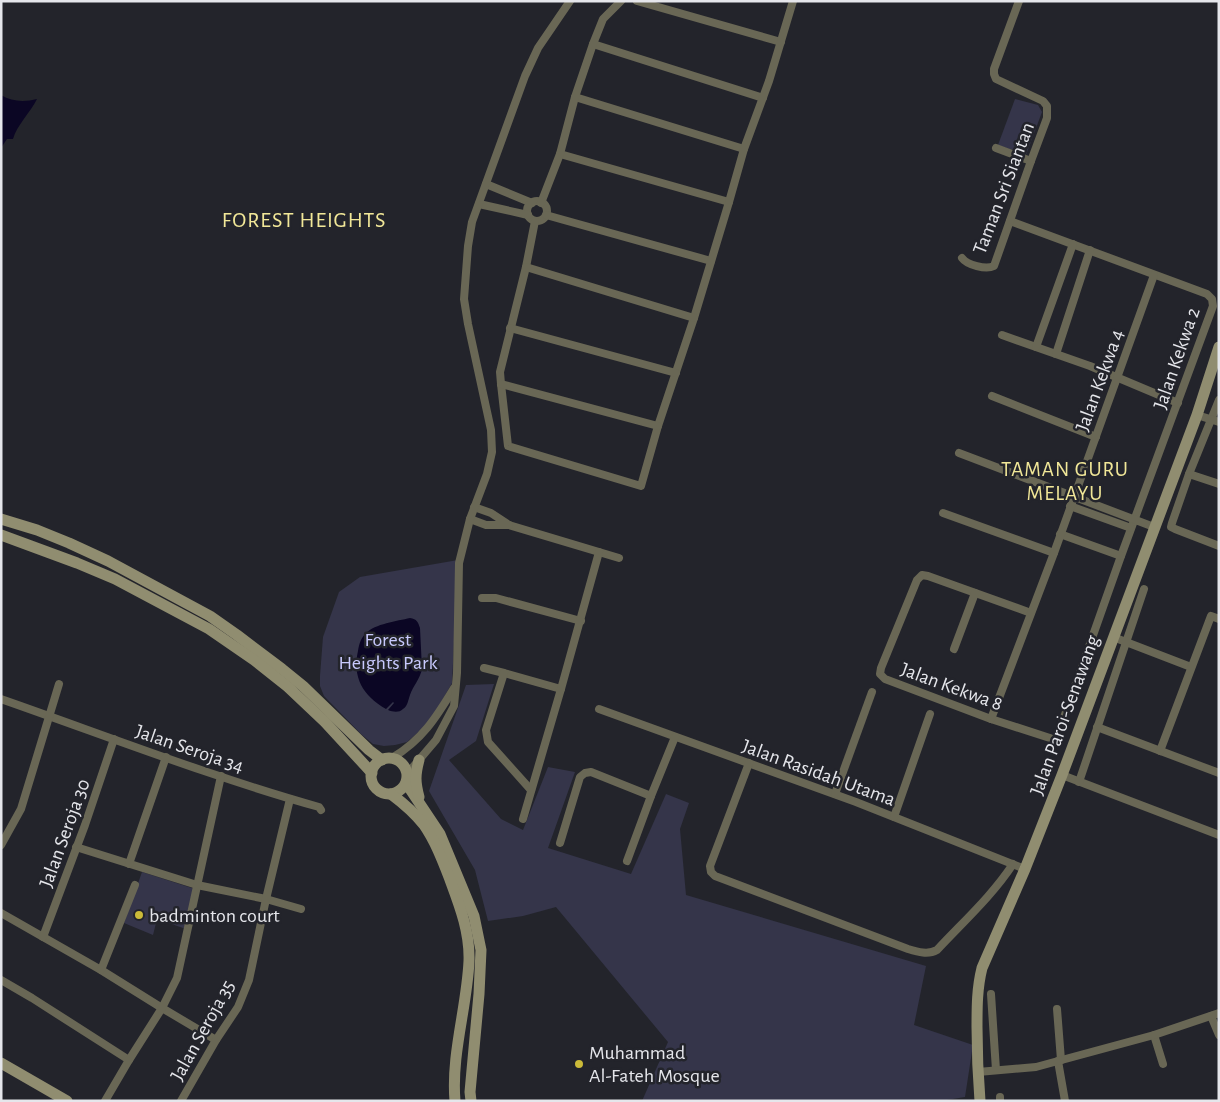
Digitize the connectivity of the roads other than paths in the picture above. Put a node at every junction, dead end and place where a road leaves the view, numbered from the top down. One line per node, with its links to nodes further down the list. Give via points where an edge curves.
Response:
1 (570, 1): 14 (street, via 538,48 528,69)
2 (621, 1): 7 (street, via 603,19)
3 (637, 1): 6 (street)
4 (793, 1): 6 (street)
5 (1019, 1): 13 (street, Taman Sri Siantan, via 994,74 996,79 1043,101 1047,106 1047,118)
6 (781, 42): 9 (street)
7 (593, 44): 8 (street); 9 (street)
8 (574, 97): 11 (street); 12 (street)
9 (763, 98): 11 (street)
10 (996, 148): 13 (street)
11 (744, 149): 15 (street)
12 (560, 154): 15 (street); 17 (street)
13 (1030, 161): 22 (street, Taman Sri Siantan)
14 (486, 184): 16 (street); 18 (street)
15 (729, 202): 26 (street)
16 (532, 203): 17 (street); 19 (street)
17 (541, 203): 20 (street, via 545,206)
18 (479, 204): 19 (street); 50 (street, via 468,246 464,298 491,430 492,452)
19 (528, 214): 21 (street)
20 (546, 215): 21 (street); 26 (street)
21 (535, 221): 27 (street)
22 (1010, 221): 23 (street, Jalan Kekwa 2); 25 (street, Taman Sri Siantan, via 994,266 984,268)
23 (1073, 244): 24 (street, Jalan Kekwa 2); 32 (street)
24 (1090, 250): 28 (street, Jalan Kekwa 2); 34 (street)
25 (962, 258)
26 (712, 260): 29 (street)
27 (526, 267): 29 (street); 30 (street)
28 (1154, 275): 36 (street, Jalan Kekwa 4); 40 (street, Jalan Kekwa 2, via 1207,294 1212,299 1213,306)
29 (694, 318): 35 (street)
30 (510, 328): 35 (street); 37 (street, via 500,372)
31 (1002, 335): 32 (street)
32 (1036, 347): 34 (street)
33 (1219, 347): 41 (street, Jalan Paroi-Senawang)
34 (1056, 354): 36 (street)
35 (676, 373): 43 (street)
36 (1117, 378): 40 (street); 44 (street, Jalan Kekwa 4)
37 (501, 384): 43 (street); 43 (street, via 508,446 642,486)
38 (992, 396): 44 (street)
39 (1219, 400): 42 (street)
40 (1178, 403): 54 (street, Jalan Kekwa 2)
41 (1197, 415): 42 (street); 56 (street, Jalan Paroi-Senawang)
42 (1215, 420): 46 (street)
43 (658, 426)
44 (1096, 437): 48 (street, Jalan Kekwa 4)
45 (959, 453): 48 (street)
46 (1189, 474): 47 (street); 60 (street, via 1172,527)
47 (1219, 484)
48 (1074, 497): 49 (street, Jalan Kekwa 4); 54 (street)
49 (1070, 506): 57 (street); 58 (street, Jalan Kekwa 4)
50 (474, 507): 53 (street); 55 (street)
51 (943, 513): 62 (street)
52 (1, 519): 92 (street, via 37,530 108,561 210,616 303,686 369,750)
53 (470, 519): 55 (street, via 486,525); 78 (street, via 459,563)
54 (1135, 519): 56 (street); 57 (street, Jalan Kekwa 2)
55 (509, 525): 61 (street)
56 (1154, 527): 71 (street, Jalan Paroi-Senawang)
57 (1131, 528): 63 (street, Jalan Kekwa 2)
58 (1060, 534): 62 (street, Jalan Kekwa 4); 63 (street)
59 (1, 535): 96 (street, via 115,579 209,629 288,687)
60 (1219, 546)
61 (599, 552): 64 (street); 70 (street)
62 (1054, 553): 68 (street, Jalan Kekwa 4)
63 (1121, 556): 89 (street, Jalan Kekwa 2)
64 (619, 558)
65 (1144, 589): 72 (street)
66 (975, 593): 68 (street, Jalan Kekwa 8); 73 (street); 85 (street, Jalan Kekwa 8, via 922,575 917,580 880,674 885,679)
67 (482, 598): 70 (street, via 496,598)
68 (1031, 613): 85 (street, Jalan Kekwa 4)
69 (1219, 619): 74 (street, via 1211,616)
70 (581, 621): 79 (street)
71 (1113, 637): 72 (street); 97 (street, Jalan Paroi-Senawang)
72 (1126, 642): 74 (street); 86 (street)
73 (954, 649)
74 (1191, 667): 90 (street)
75 (484, 668): 76 (street)
76 (504, 673): 79 (street); 101 (street, via 486,736)
77 (59, 684): 84 (street)
78 (456, 684): 92 (street, via 424,732 407,749); 93 (street, via 454,706 436,740)
79 (561, 689): 101 (street)
80 (872, 692): 103 (street)
81 (1, 700): 84 (street, Jalan Seroja 34)
82 (599, 709): 87 (street, Jalan Rasidah Utama)
83 (930, 714): 108 (street)
84 (48, 716): 88 (street, Jalan Seroja 34); 112 (street, via 21,809)
85 (991, 719): 89 (street, Jalan Kekwa 8)
86 (1097, 727): 90 (street); 100 (street)
87 (675, 737): 94 (street, Jalan Rasidah Utama); 104 (street)
88 (114, 739): 91 (street, Jalan Seroja 34); 113 (street, Jalan Seroja 30)
89 (1056, 740)
90 (1160, 751): 95 (street)
91 (166, 757): 98 (street, Jalan Seroja 34); 115 (street)
92 (387, 759): 96 (street, via 375,765); 99 (street, via 404,765)
93 (419, 760): 99 (street); 107 (street, via 415,783)
94 (749, 763): 103 (street, Jalan Rasidah Utama); 116 (street, via 710,866 715,876 908,949 932,953 982,903)
95 (1219, 772)
96 (372, 773): 102 (street, via 378,790)
97 (1062, 775): 100 (street); 117 (street, Jalan Paroi-Senawang)
98 (221, 776): 105 (street, Jalan Seroja 34); 119 (street)
99 (407, 778): 102 (street, via 400,790); 107 (street)
100 (1079, 782): 110 (street)
101 (531, 790): 109 (street)
102 (392, 794): 142 (street, via 424,825 432,838 467,929 469,962 454,1084)
103 (835, 794): 108 (street, Jalan Rasidah Utama)
104 (651, 796): 111 (street, via 591,772 584,773); 114 (street)
105 (290, 799): 106 (street, Jalan Seroja 34); 120 (street, Jalan Seroja 35)
106 (321, 810)
107 (424, 810): 143 (street, via 448,851 474,916 481,950)
108 (894, 817): 116 (street, Jalan Rasidah Utama)
109 (523, 819)
110 (1219, 835)
111 (560, 843)
112 (1, 845)
113 (76, 847): 115 (street); 123 (street, Jalan Seroja 30)
114 (627, 861)
115 (129, 864): 119 (street)
116 (1013, 864): 117 (street, Jalan Rasidah Utama)
117 (1025, 869): 137 (street, Jalan Paroi-Senawang, via 980,974)
118 (134, 885): 124 (street)
119 (197, 885): 120 (street); 127 (street, via 177,978)
120 (266, 899): 121 (street); 132 (street, Jalan Seroja 35, via 249,980 238,1007)
121 (301, 910)
122 (1, 913): 123 (street)
123 (43, 936): 124 (street)
124 (101, 970): 127 (street)
125 (1, 980): 133 (street)
126 (991, 994): 138 (street)
127 (162, 1008): 132 (street); 133 (street)
128 (1057, 1009): 134 (street)
129 (1215, 1014): 130 (street); 131 (street)
130 (1154, 1035): 134 (street); 136 (street)
131 (1219, 1035)
132 (216, 1040): 141 (street, Jalan Seroja 35)
133 (129, 1060): 140 (street)
134 (1060, 1061): 138 (street, via 1036,1067); 146 (street)
135 (1, 1063): 139 (street)
136 (1163, 1064)
137 (977, 1067): 138 (street); 144 (street); 145 (street, Jalan Paroi-Senawang)
138 (996, 1070)
139 (67, 1101)
140 (105, 1101)
141 (181, 1101)
142 (455, 1101)
143 (471, 1101)
144 (973, 1101)
145 (980, 1101)
146 (1065, 1101)

